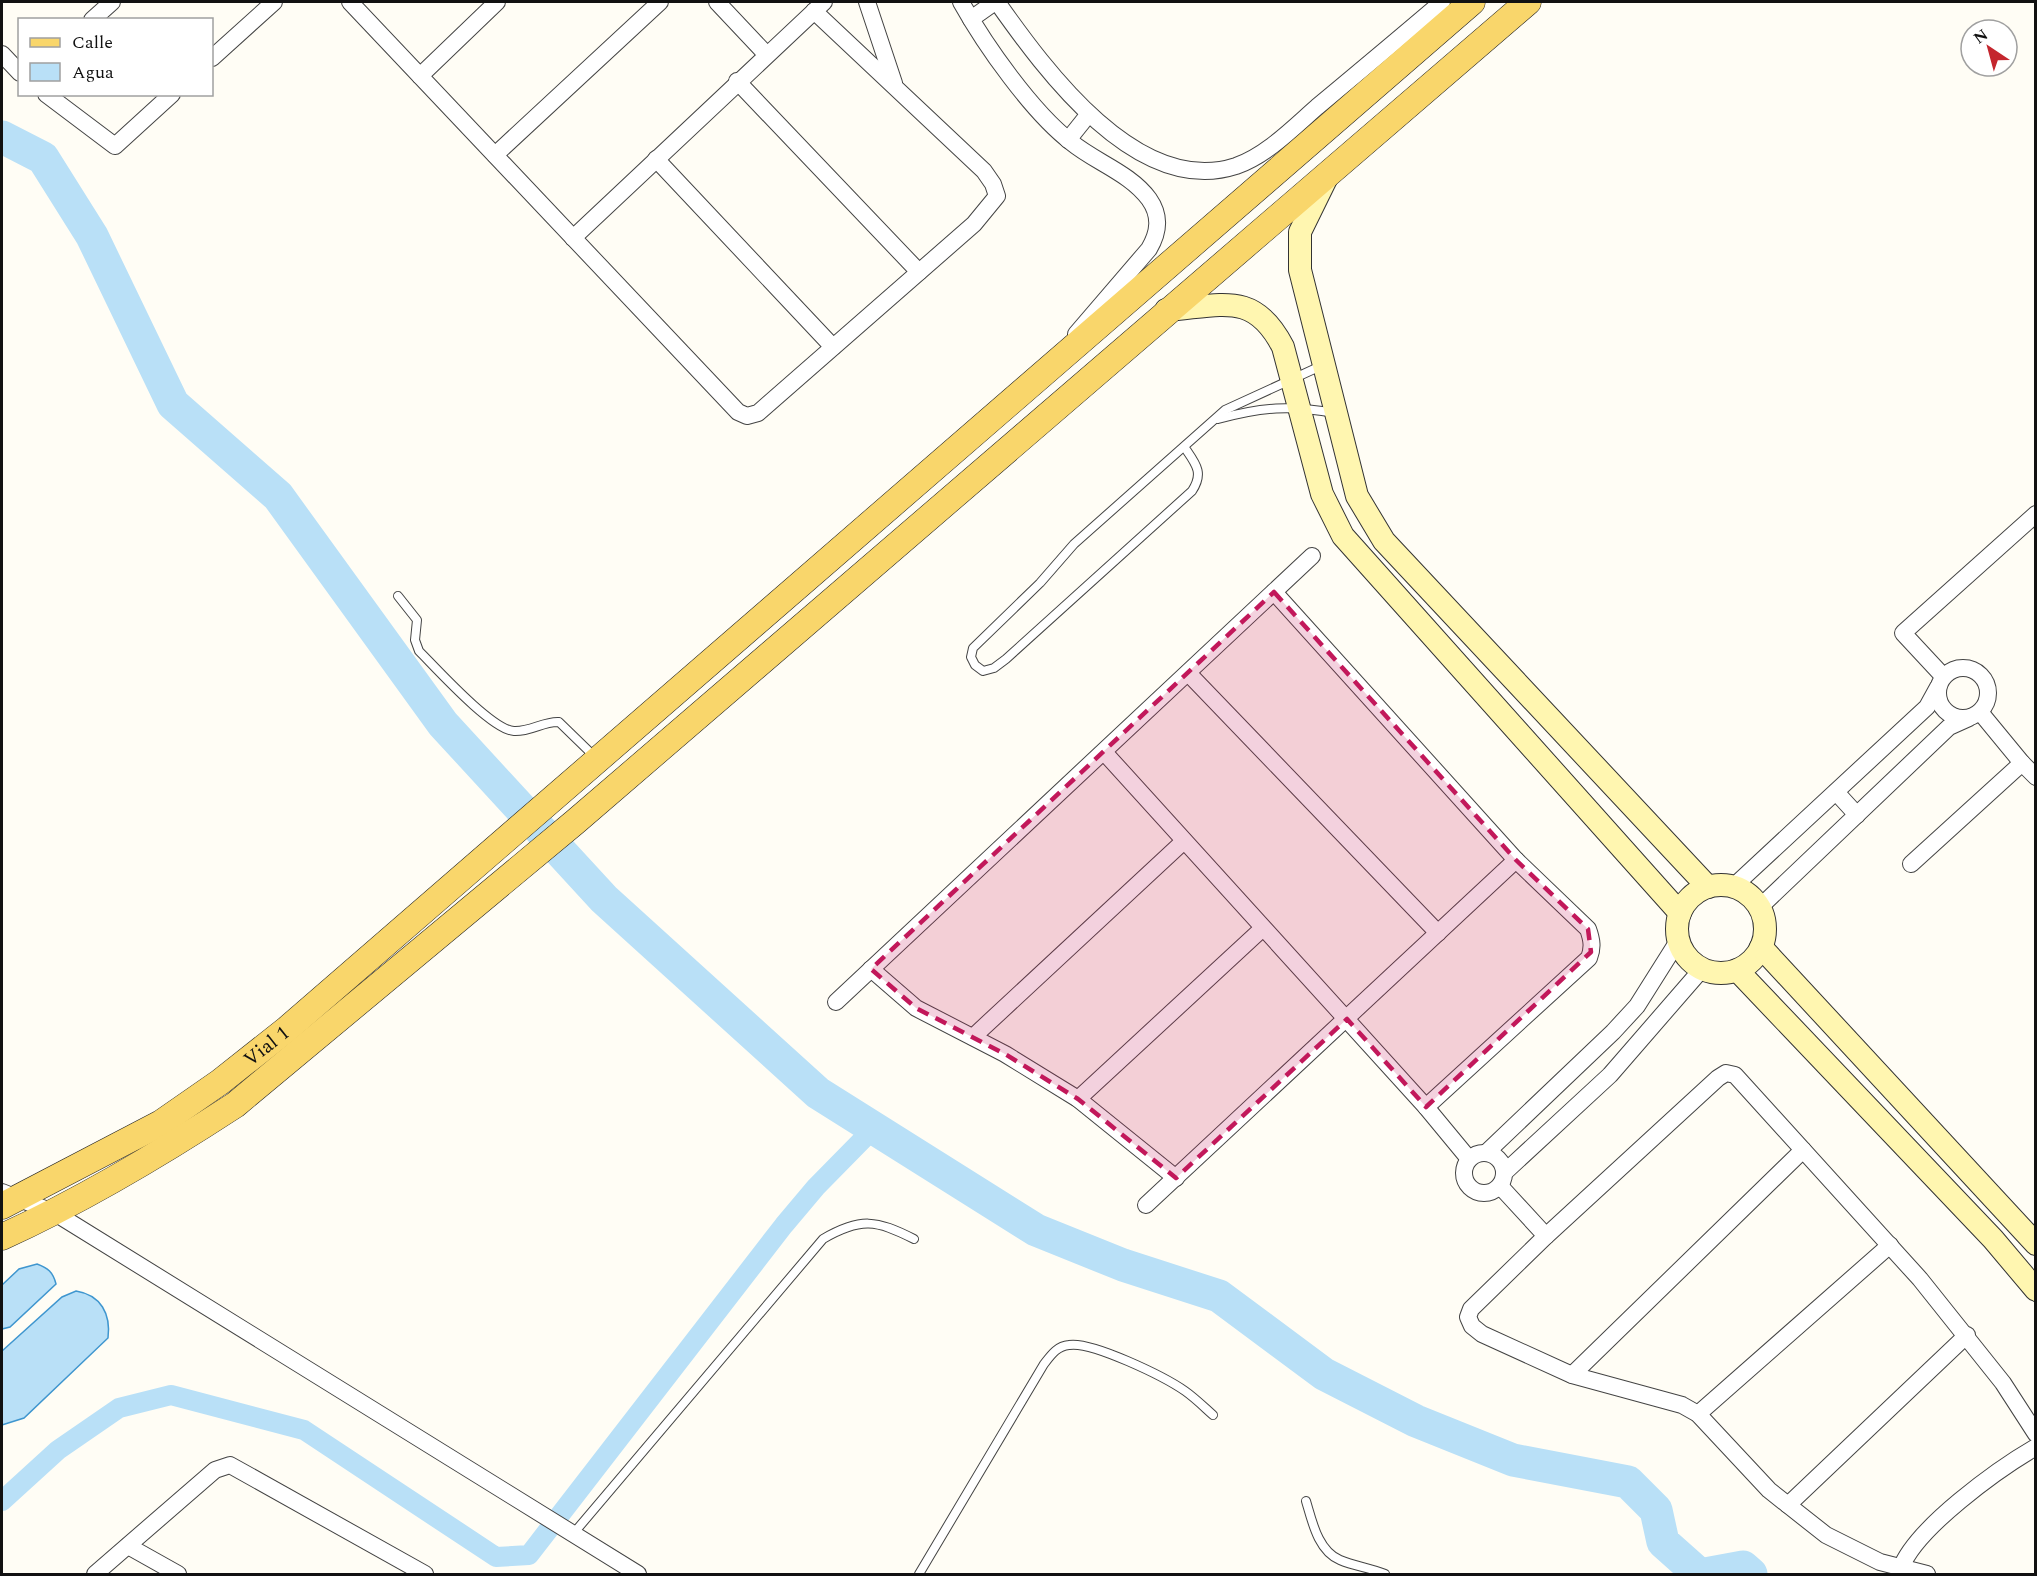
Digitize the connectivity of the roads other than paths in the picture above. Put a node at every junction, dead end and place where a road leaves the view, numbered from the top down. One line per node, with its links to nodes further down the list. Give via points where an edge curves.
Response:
1 (274, 2): 18 (street)
2 (350, 2): 20 (street)
3 (497, 2): 20 (street)
4 (660, 2): 27 (street)
5 (717, 2): 17 (street)
6 (867, 2): 22 (street)
7 (961, 2): 15 (street)
8 (996, 2): 15 (street); 25 (street)
9 (1442, 2): 25 (street, via 1274,144 1236,166 1183,170 1161,162)
10 (1472, 2): 34 (main road, Vial 1)
11 (1528, 2): 29 (main road, Vial 1)
12 (107, 3): 14 (street)
13 (819, 6): 17 (street); 22 (street)
14 (94, 18)
15 (971, 18): 26 (street, via 1025,93)
16 (2, 54): 19 (street)
17 (766, 54): 21 (street)
18 (213, 57)
19 (18, 71)
20 (420, 76): 27 (street)
21 (737, 81): 28 (street); 31 (street)
22 (896, 86): 31 (street, via 984,171 997,196 974,224)
23 (49, 96): 24 (street, via 115,146)
24 (170, 96)
25 (1088, 115): 26 (street)
26 (1068, 140): 34 (street, via 1139,188 1150,200 1158,219 1158,235 1082,325)
27 (495, 155): 30 (street)
28 (656, 159): 30 (street); 33 (street)
29 (1332, 168): 32 (main road, Vial 1); 35 (street, via 1306,215 1298,249)
30 (573, 238): 33 (street, via 738,412 747,416 758,413)
31 (919, 272): 33 (street)
32 (1166, 310): 36 (street, via 1248,307 1273,327 1283,346); 84 (main road, Vial 1, via 575,822 235,1106)
33 (833, 347)
34 (1062, 359): 50 (main road, Vial 1)
35 (1323, 365): 36 (lane); 38 (street)
36 (1291, 380): 37 (street); 39 (lane, via 1238,403)
37 (1298, 406): 38 (lane); 39 (lane, via 1253,410); 62 (street, via 1322,494 1343,536)
38 (1335, 413): 59 (street, via 1357,496 1384,541)
39 (1215, 420): 40 (lane)
40 (1185, 448): 40 (lane, via 1074,544 982,638 971,657 975,666 983,671 1006,659 1192,491 1200,473)
41 (2036, 514): 46 (street, via 1903,633)
42 (1312, 556): 43 (street)
43 (1274, 592): 45 (street); 57 (street)
44 (398, 596): 50 (lane, via 417,620 419,651 494,723 504,729 522,731 559,722)
45 (1188, 673): 49 (street); 64 (street)
46 (1940, 682): 47 (street, via 1937,696 1945,711 1960,718); 47 (street, via 1949,671 1966,667 1981,674 1988,698); 48 (street, via 1927,707)
47 (1974, 715): 51 (street); 52 (street, via 1949,727)
48 (1890, 743): 52 (street); 54 (street)
49 (1104, 752): 56 (street); 67 (street)
50 (598, 759): 82 (main road, Vial 1, via 287,1029 220,1082 162,1124)
51 (2022, 763): 53 (street); 58 (street)
52 (1909, 765): 55 (street)
53 (2036, 777)
54 (1836, 792): 55 (street); 60 (street)
55 (1857, 815): 61 (street)
56 (1184, 841): 63 (street); 72 (street)
57 (1516, 860): 64 (street); 75 (street, via 1588,929 1591,952)
58 (1911, 864)
59 (1708, 887): 60 (street); 62 (street, via 1687,902)
60 (1733, 887): 61 (street, via 1743,891)
61 (1759, 908): 66 (street, via 1764,920)
62 (1680, 913): 65 (street)
63 (1263, 928): 71 (street); 73 (street)
64 (1438, 933): 71 (street)
65 (1678, 941): 68 (street, via 1691,962); 74 (street, via 1636,1006)
66 (1761, 947): 69 (street, via 1747,965); 88 (street)
67 (871, 969): 70 (street); 72 (street, via 916,1008)
68 (1702, 969): 69 (street, via 1713,973); 76 (street, via 1610,1075)
69 (1737, 970): 90 (street, via 1993,1239)
70 (836, 1002)
71 (1347, 1019): 75 (street); 80 (street)
72 (973, 1037): 73 (street)
73 (1078, 1099): 80 (street)
74 (1542, 1099): 76 (street); 78 (street)
75 (1426, 1107): 79 (street)
76 (1561, 1120): 81 (street)
77 (1803, 1150): 85 (street, via 1742,1081 1726,1073); 89 (street); 92 (street)
78 (1487, 1152): 79 (street); 81 (street, via 1500,1159)
79 (1469, 1159): 81 (street, via 1465,1180 1474,1191 1488,1193)
80 (1176, 1179): 83 (street)
81 (1503, 1179): 85 (street)
82 (7, 1199): 84 (street)
83 (1146, 1204)
84 (55, 1213): 86 (main road, Vial 1); 99 (street)
85 (1546, 1236): 92 (street, via 1476,1302 1468,1317 1482,1334)
86 (2, 1237)
87 (914, 1239): 99 (lane, via 884,1224 868,1222 854,1224 823,1239)
88 (2036, 1244)
89 (1890, 1245): 91 (street); 93 (street)
90 (2036, 1290)
91 (1966, 1335): 95 (street, via 2018,1402); 98 (street)
92 (1572, 1375): 93 (street, via 1682,1405)
93 (1698, 1414): 98 (street, via 1748,1469)
94 (1213, 1415): 106 (lane, via 1185,1391 1128,1361 1086,1347 1061,1347 1044,1364)
95 (2036, 1434)
96 (2036, 1447): 101 (street, via 2001,1469 1937,1523 1913,1546)
97 (1306, 1501): 107 (lane, via 1320,1542 1330,1554)
98 (1788, 1505): 101 (street, via 1838,1543)
99 (573, 1534): 105 (street)
100 (128, 1546): 102 (street); 103 (street); 104 (street, via 215,1470 230,1465)
101 (1901, 1568): 108 (street)
102 (95, 1575)
103 (178, 1575)
104 (425, 1575)
105 (638, 1575)
106 (919, 1575)
107 (1384, 1575)
108 (1927, 1575)

